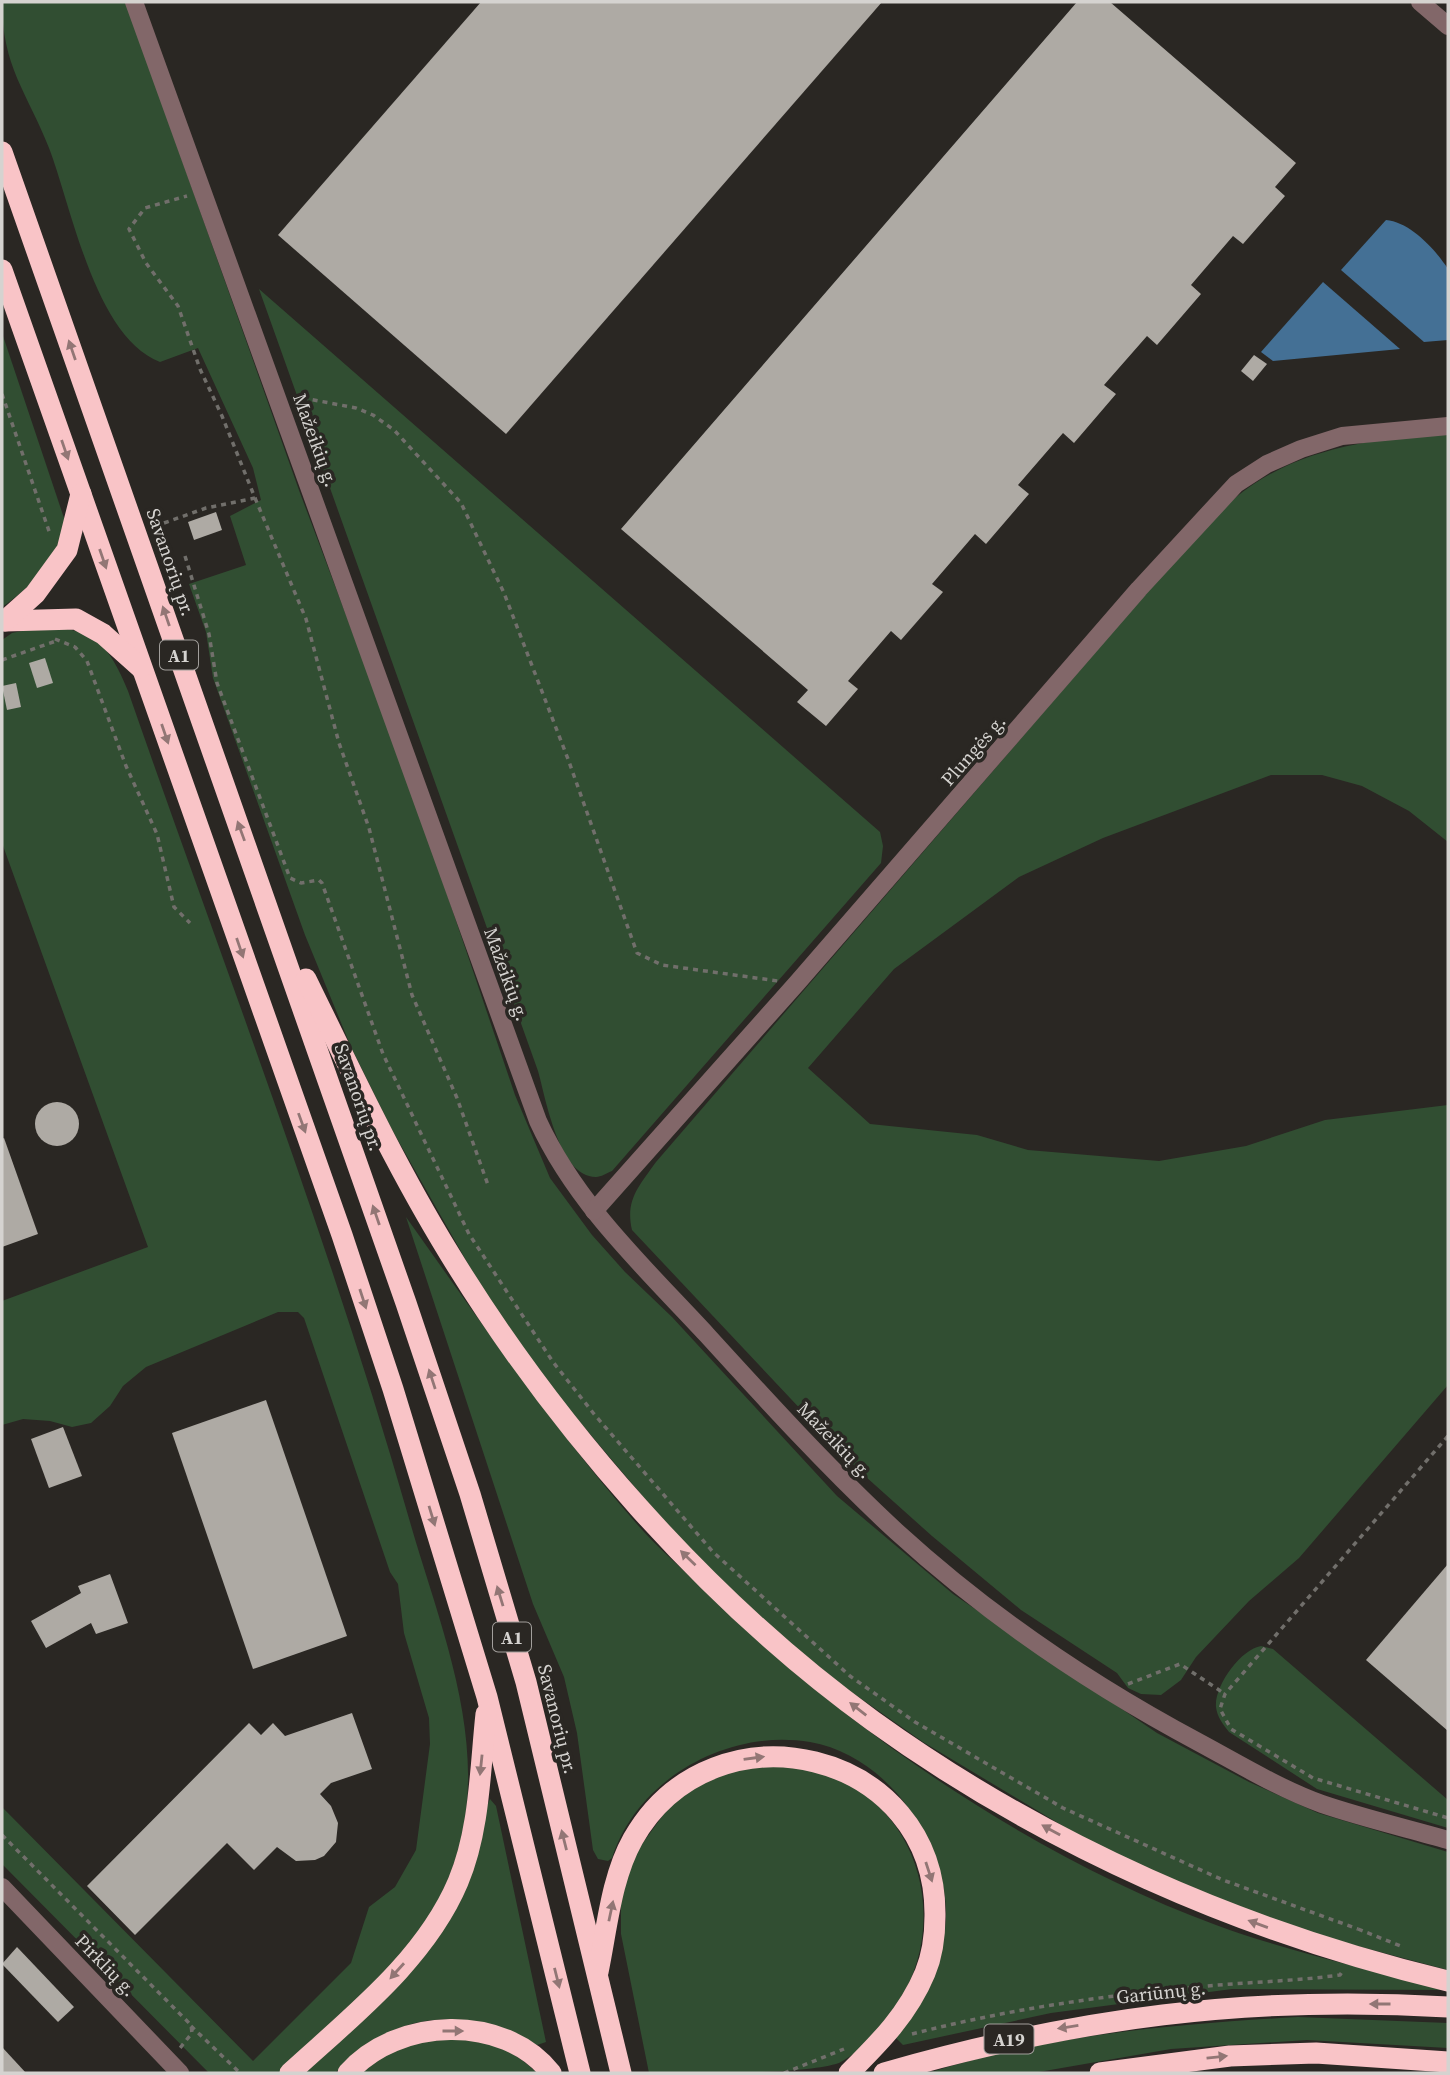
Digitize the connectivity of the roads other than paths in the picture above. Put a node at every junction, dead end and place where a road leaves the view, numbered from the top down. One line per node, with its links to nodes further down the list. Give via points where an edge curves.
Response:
1 (134, 2): 11 (street, Mažeikių g., via 538,1121 551,1150)
2 (1420, 2): 3 (street)
3 (1448, 26)
4 (2, 152): 10 (highway, Savanorių pr. / A1, one-way to 4)
5 (2, 270): 7 (highway, A1, one-way to 7)
6 (1448, 426): 11 (street, Plungės g., via 1342,436 1267,464 1236,484)
7 (80, 494): 8 (highway, via 67,550 35,594); 9 (highway, A1, one-way to 9)
8 (3, 622): 9 (highway, via 76,619 103,634)
9 (142, 669): 12 (highway, A1, one-way to 12, via 346,1247)
10 (264, 895): 15 (highway, Savanorių pr. / A1, one-way to 10, via 526,1682 470,1494); 16 (highway, one-way to 10, via 1234,1916 1114,1864 982,1790 874,1722 823,1682 678,1548 565,1420 448,1252 360,1090)
11 (593, 1211): 13 (street, Mažeikių g., via 763,1397 898,1532 1009,1623 1177,1730 1320,1804)
12 (487, 1698): 20 (highway, one-way to 20, via 471,1839 458,1882 432,1930 399,1970); 23 (highway, A1, one-way to 23)
13 (1448, 1840)
14 (2, 1886): 19 (street, Pirklių g.)
15 (597, 1978): 24 (highway, Savanorių pr. / A1); 25 (highway, one-way to 25, via 623,1860 632,1840 658,1805 687,1780 727,1763 776,1755 841,1770 879,1794 906,1825 926,1863 935,1903 933,1949 909,2005)
16 (1448, 1982)
17 (1448, 2007): 26 (highway, Gariūnų g. / A19, one-way to 26, via 1312,2004 1136,2016 978,2046)
18 (1448, 2064): 27 (highway, one-way to 18, via 1230,2056 1291,2054); 28 (highway)
19 (174, 2067)
20 (290, 2073)
21 (348, 2073): 22 (highway, one-way to 22, via 393,2040 441,2031 501,2036 530,2052)
22 (551, 2073)
23 (580, 2073)
24 (621, 2073)
25 (849, 2073)
26 (884, 2073)
27 (1100, 2073)
28 (1422, 2073)

